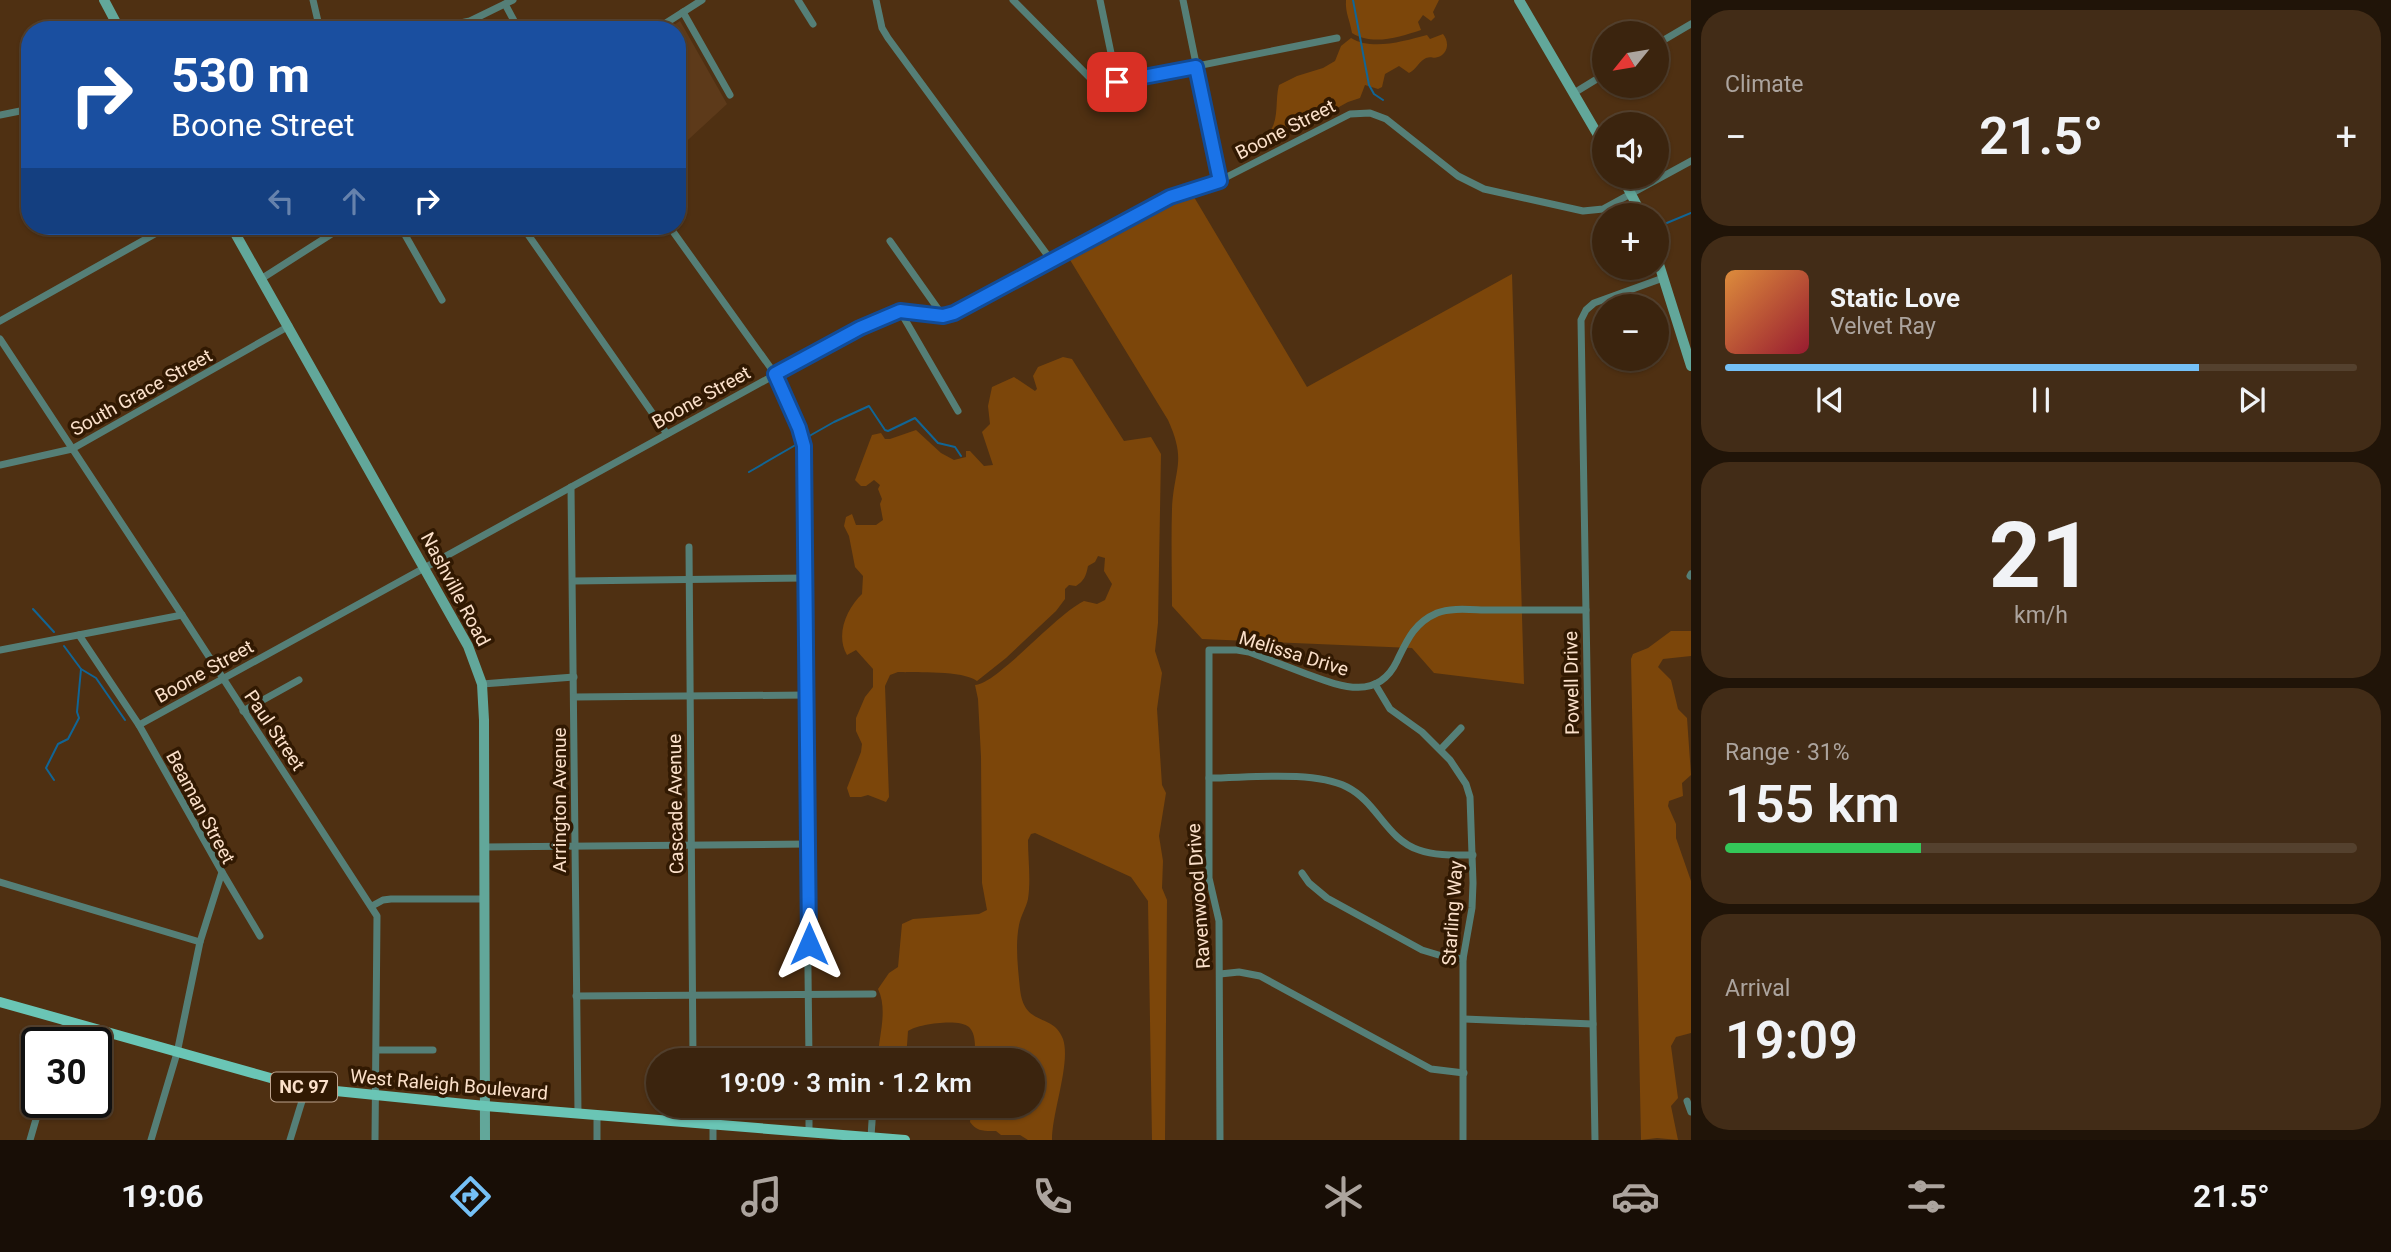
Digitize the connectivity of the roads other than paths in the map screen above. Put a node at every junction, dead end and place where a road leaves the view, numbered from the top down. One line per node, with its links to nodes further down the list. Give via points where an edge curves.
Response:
1 (104, 0): 13 (main road)
2 (313, 0): 14 (street)
3 (513, 0): 11 (street)
4 (702, 0): 12 (street)
5 (798, 0): 18 (street)
6 (876, 0): 42 (street, via 887,38)
7 (1013, 0): 23 (street, via 1093,81 1102,85)
8 (1100, 0): 23 (street)
9 (1184, 0): 22 (street)
10 (1519, 0): 25 (main road)
11 (505, 4): 15 (street); 16 (street)
12 (682, 12): 17 (street); 26 (street)
13 (115, 21)
14 (318, 21)
15 (470, 21)
16 (514, 21)
17 (669, 21)
18 (813, 24)
19 (1691, 24): 20 (street)
20 (1670, 36)
21 (1337, 38): 22 (street)
22 (1196, 67): 23 (street); 31 (street)
23 (1117, 82)
24 (1592, 82): 25 (street)
25 (1574, 93): 29 (main road)
26 (730, 95)
27 (21, 111): 28 (street)
28 (0, 116)
29 (1592, 124)
30 (1691, 161): 33 (street, Boone Street)
31 (1220, 181): 33 (street, Boone Street, via 1339,118 1364,113 1394,124 1458,176 1484,189 1593,212); 42 (street, Boone Street, via 1170,197)
32 (1629, 189): 33 (main road)
33 (1632, 194): 34 (main road)
34 (1637, 203)
35 (153, 235): 49 (street)
36 (236, 235): 43 (main road, Nashville Road)
37 (330, 235): 43 (street)
38 (405, 235): 46 (street)
39 (528, 235): 55 (street)
40 (675, 235): 53 (street)
41 (890, 241): 48 (street)
42 (1051, 260): 48 (street, Boone Street)
43 (261, 279): 50 (main road, Nashville Road)
44 (1657, 280): 64 (street, Powell Drive, via 1604,298 1586,310 1581,320)
45 (1664, 280): 52 (main road)
46 (442, 300)
47 (900, 311): 48 (street, Boone Street); 53 (street, Boone Street); 54 (street)
48 (943, 316)
49 (0, 321)
50 (289, 326): 56 (street, South Grace Street); 60 (main road, Nashville Road)
51 (0, 339): 56 (street, Paul Street)
52 (1691, 366)
53 (775, 374): 55 (street, Boone Street); 61 (street, via 804,446)
54 (958, 411)
55 (667, 434): 58 (street, Boone Street)
56 (72, 449): 57 (street, South Grace Street); 65 (street, Paul Street)
57 (0, 465)
58 (571, 487): 60 (street, Boone Street); 63 (street, Arrington Avenue)
59 (689, 547): 62 (street, Cascade Avenue)
60 (425, 566): 70 (street, Boone Street); 72 (main road, Nashville Road, via 468,646)
61 (805, 578): 62 (street); 74 (street)
62 (690, 580): 63 (street); 75 (street, Cascade Avenue)
63 (573, 581): 69 (street, Arrington Avenue)
64 (1586, 610): 73 (street, via 1438,613 1415,627 1396,664); 103 (street, Powell Drive)
65 (182, 615): 66 (street); 70 (street, Paul Street)
66 (79, 635): 67 (street); 78 (street, Beaman Street)
67 (0, 650)
68 (1209, 650): 73 (street, Melissa Drive, via 1249,652 1352,688); 81 (street, Ravenwood Drive)
69 (574, 677): 72 (street); 76 (street, Arrington Avenue)
70 (222, 679): 77 (street, Paul Street); 78 (street, Boone Street)
71 (299, 680): 77 (street)
72 (482, 684): 85 (main road, Nashville Road)
73 (1375, 684): 80 (street, Starling Way, via 1390,709)
74 (806, 695): 75 (street); 82 (street)
75 (690, 696): 76 (street); 83 (street, Cascade Avenue)
76 (574, 697): 84 (street, Arrington Avenue)
77 (243, 711): 91 (street, Paul Street)
78 (139, 725): 87 (street, Beaman Street)
79 (1461, 728): 80 (street)
80 (1441, 749): 86 (street, Starling Way, via 1466,783)
81 (1209, 778): 86 (street, via 1296,777 1334,782 1358,793 1407,844 1430,853); 95 (street, Ravenwood Drive, via 1209,878 1219,921)
82 (808, 844): 83 (street); 96 (street)
83 (692, 845): 84 (street); 98 (street, Cascade Avenue)
84 (575, 846): 85 (street); 99 (street, Arrington Avenue)
85 (484, 847): 90 (main road, Nashville Road)
86 (1473, 855): 94 (street, Starling Way, via 1472,908)
87 (222, 872): 92 (street); 93 (street, Beaman Street)
88 (1302, 873): 94 (street, via 1327,898 1422,950)
89 (0, 882): 93 (street)
90 (484, 899): 91 (street, via 391,899); 114 (main road, Nashville Road)
91 (372, 906): 107 (street, Paul Street, via 377,916)
92 (260, 936)
93 (200, 942): 109 (street, Beaman Street)
94 (1463, 959): 101 (street, Starling Way)
95 (1220, 974): 110 (street, via 1260,976 1431,1069); 135 (street, Ravenwood Drive)
96 (809, 994): 97 (street); 98 (street); 106 (street)
97 (873, 994)
98 (692, 995): 99 (street); 105 (street, Cascade Avenue)
99 (576, 996): 116 (street, Arrington Avenue)
100 (0, 1002): 102 (main road, West Raleigh Boulevard / NC 97)
101 (1464, 1019): 103 (street); 110 (street, Starling Way)
102 (66, 1022): 104 (street); 109 (main road, West Raleigh Boulevard / NC 97)
103 (1593, 1024): 137 (street, Powell Drive)
104 (65, 1027)
105 (693, 1048)
106 (809, 1048)
107 (377, 1050): 108 (street); 112 (street, Paul Street)
108 (433, 1050)
109 (177, 1053): 111 (main road, West Raleigh Boulevard / NC 97); 128 (street, Beaman Street)
110 (1464, 1073): 136 (street, Starling Way)
111 (306, 1088): 112 (main road, West Raleigh Boulevard / NC 97); 129 (street)
112 (376, 1094): 114 (main road, West Raleigh Boulevard / NC 97); 130 (street, Paul Street)
113 (1687, 1101): 115 (street)
114 (485, 1106): 116 (main road, West Raleigh Boulevard / NC 97); 131 (main road, Nashville Road)
115 (1691, 1112)
116 (578, 1113): 117 (main road, West Raleigh Boulevard / NC 97)
117 (597, 1115): 122 (main road, West Raleigh Boulevard / NC 97); 132 (street)
118 (36, 1118): 127 (street)
119 (694, 1118): 122 (street)
120 (809, 1118): 124 (street)
121 (872, 1118): 126 (street)
122 (694, 1122): 123 (main road, West Raleigh Boulevard / NC 97)
123 (713, 1124): 124 (main road, West Raleigh Boulevard / NC 97); 133 (street)
124 (809, 1131): 125 (main road, West Raleigh Boulevard / NC 97)
125 (829, 1136): 126 (main road, West Raleigh Boulevard / NC 97)
126 (871, 1137): 134 (main road, West Raleigh Boulevard / NC 97)
127 (30, 1140)
128 (151, 1140)
129 (290, 1140)
130 (375, 1140)
131 (485, 1140)
132 (597, 1140)
133 (713, 1140)
134 (905, 1140)
135 (1220, 1140)
136 (1463, 1140)
137 (1595, 1140)

